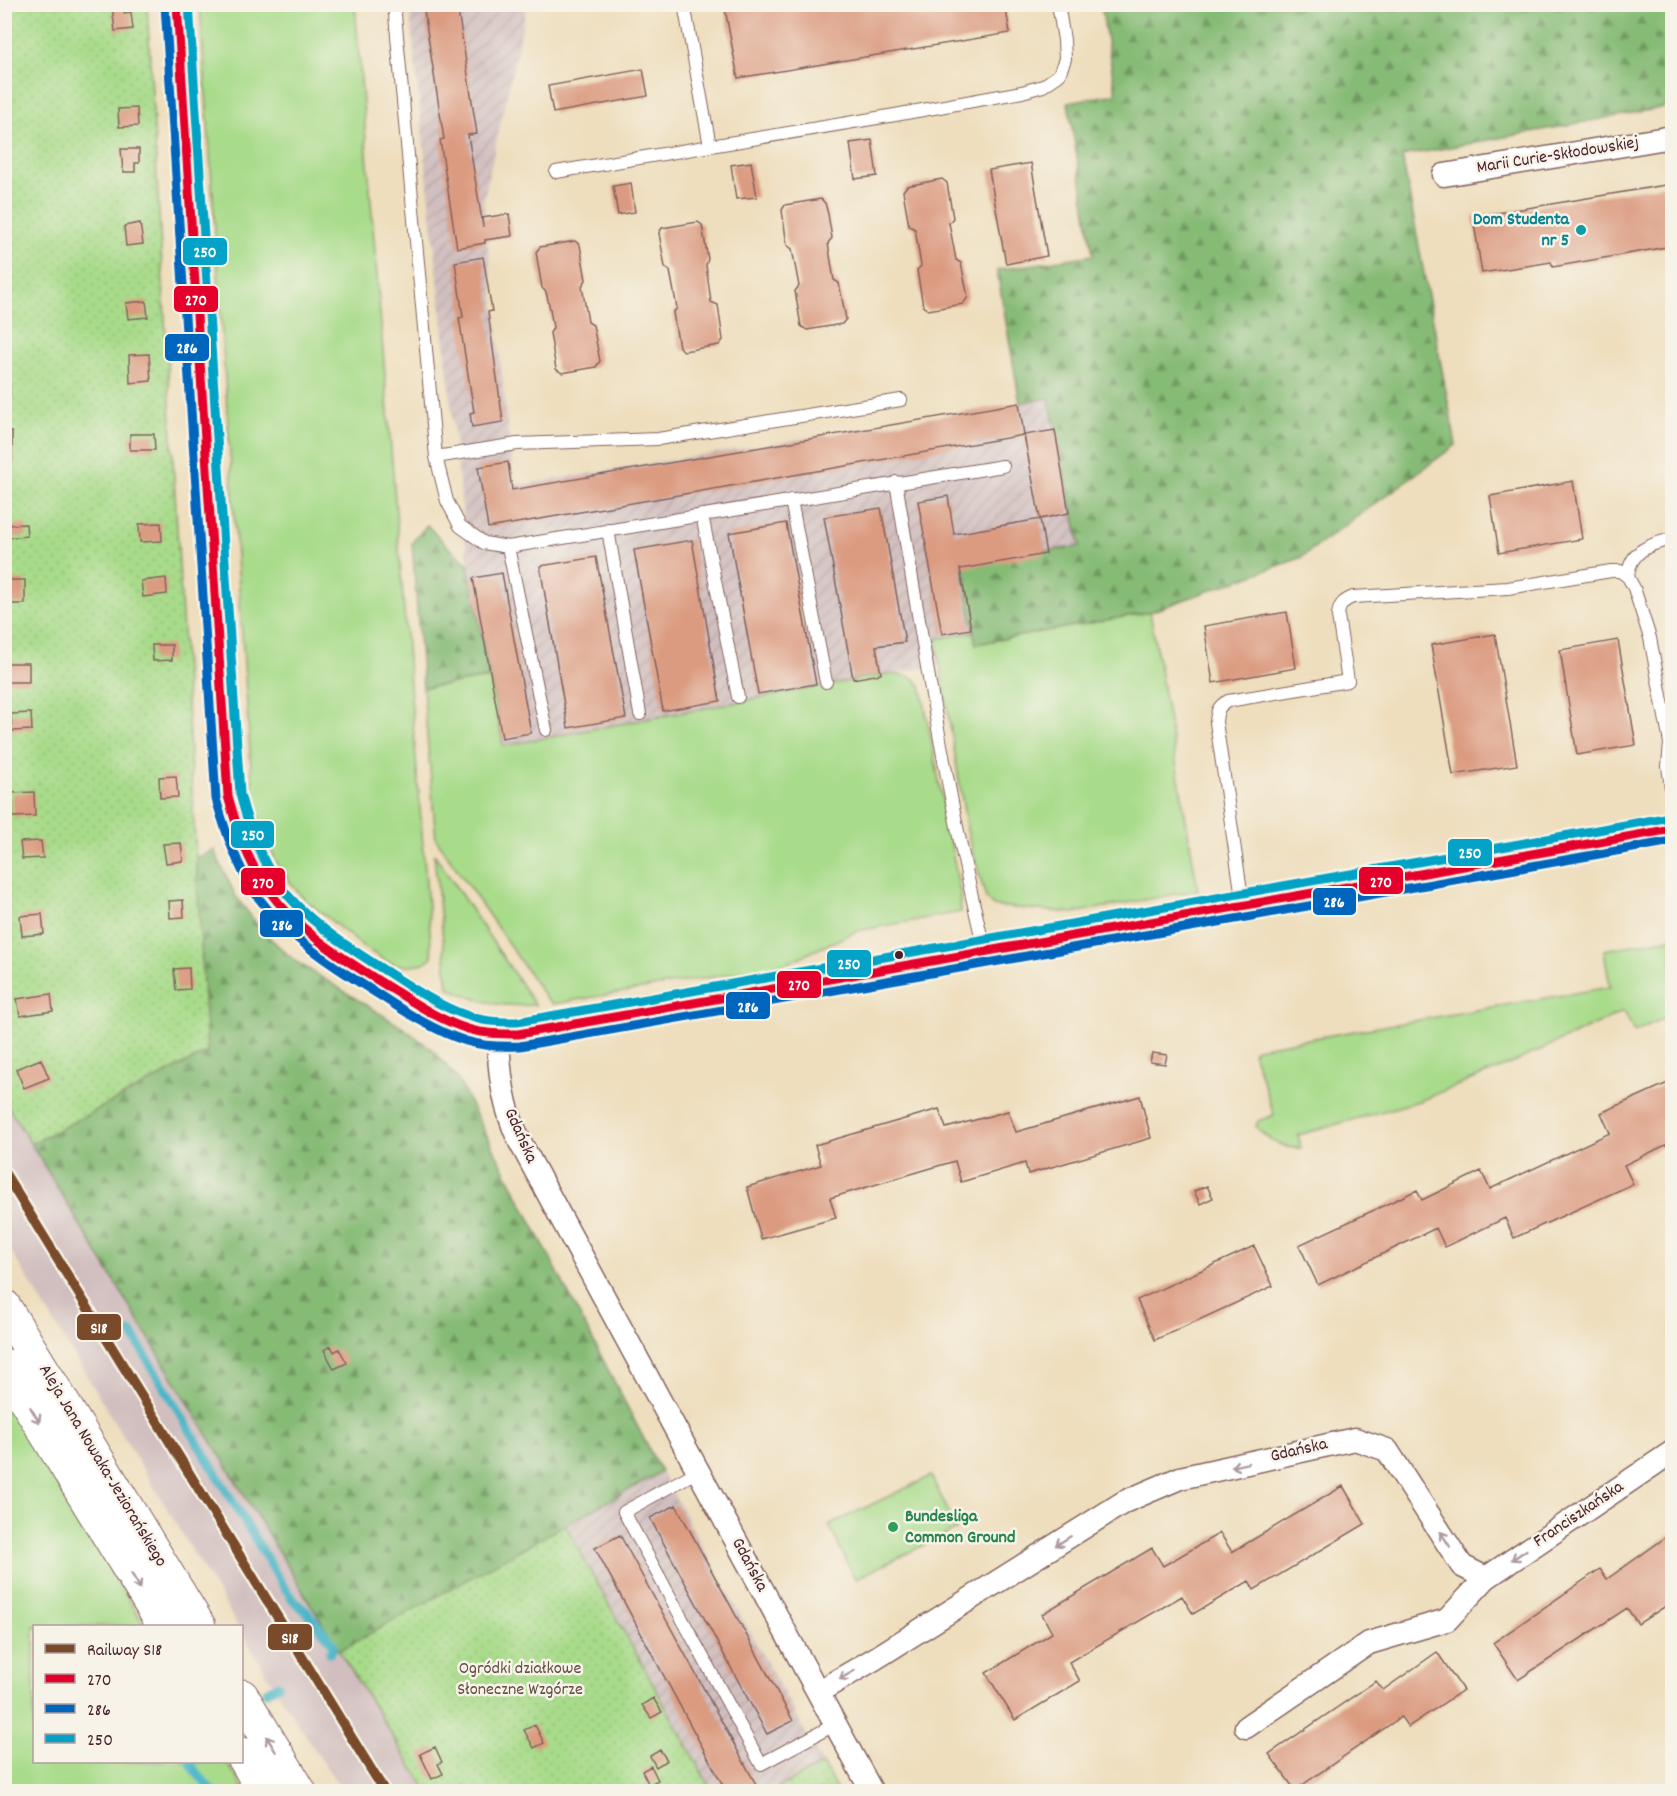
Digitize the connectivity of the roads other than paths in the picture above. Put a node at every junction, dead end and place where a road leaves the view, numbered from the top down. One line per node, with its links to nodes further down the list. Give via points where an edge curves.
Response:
1 (177, 4): 27 (street, via 225,755 228,796 236,828 246,854 276,900 332,950 443,1018 463,1027)
2 (394, 4): 10 (lane)
3 (684, 4): 6 (lane)
4 (1058, 4): 6 (lane, via 1065,59 1059,75 1043,86)
5 (1672, 137): 8 (street, Marii Curie-Skłodowskiej)
6 (710, 146): 7 (lane)
7 (556, 172)
8 (1444, 175)
9 (901, 400): 10 (lane, via 658,439 517,444)
10 (436, 457): 17 (lane, via 447,501 460,526 484,543)
11 (1003, 466): 12 (lane)
12 (896, 482): 13 (lane); 26 (lane, via 926,667)
13 (791, 500): 14 (lane); 19 (lane)
14 (702, 515): 15 (lane); 20 (lane)
15 (608, 531): 17 (lane); 21 (lane)
16 (1672, 539): 18 (lane, via 1633,556)
17 (508, 547): 22 (lane)
18 (1628, 577): 23 (lane, via 1650,639 1671,742 1668,766); 25 (lane, via 1611,571 1508,588 1353,597 1339,607 1338,616 1348,681 1220,705 1216,722)
19 (826, 682)
20 (738, 697)
21 (640, 714)
22 (546, 730)
23 (1672, 796)
24 (1672, 829): 25 (street)
25 (1243, 904): 26 (street)
26 (985, 952): 27 (street, via 547,1029)
27 (498, 1034): 31 (street, Gdańska, via 501,1086 512,1125)
28 (4, 1306): 34 (main road, Aleja Jana Nowaka-Jeziorańskiego)
29 (4, 1365): 33 (main road, Aleja Jana Nowaka-Jeziorańskiego, one-way to 33)
30 (1672, 1452): 32 (street, Franciszkańska, one-way to 32)
31 (698, 1471): 35 (street, Gdańska); 37 (lane, via 624,1512 761,1764)
32 (1486, 1578): 35 (street, Gdańska, one-way to 35, via 1462,1566 1387,1450 1355,1439 1180,1478 1124,1502); 38 (street, via 1447,1620 1369,1643)
33 (163, 1625)
34 (198, 1625)
35 (818, 1692): 37 (street, Gdańska)
36 (243, 1698): 41 (main road, one-way to 36)
37 (836, 1724): 42 (street, Gdańska)
38 (1246, 1727)
39 (243, 1756): 40 (main road)
40 (264, 1791)
41 (300, 1791)
42 (872, 1791)

